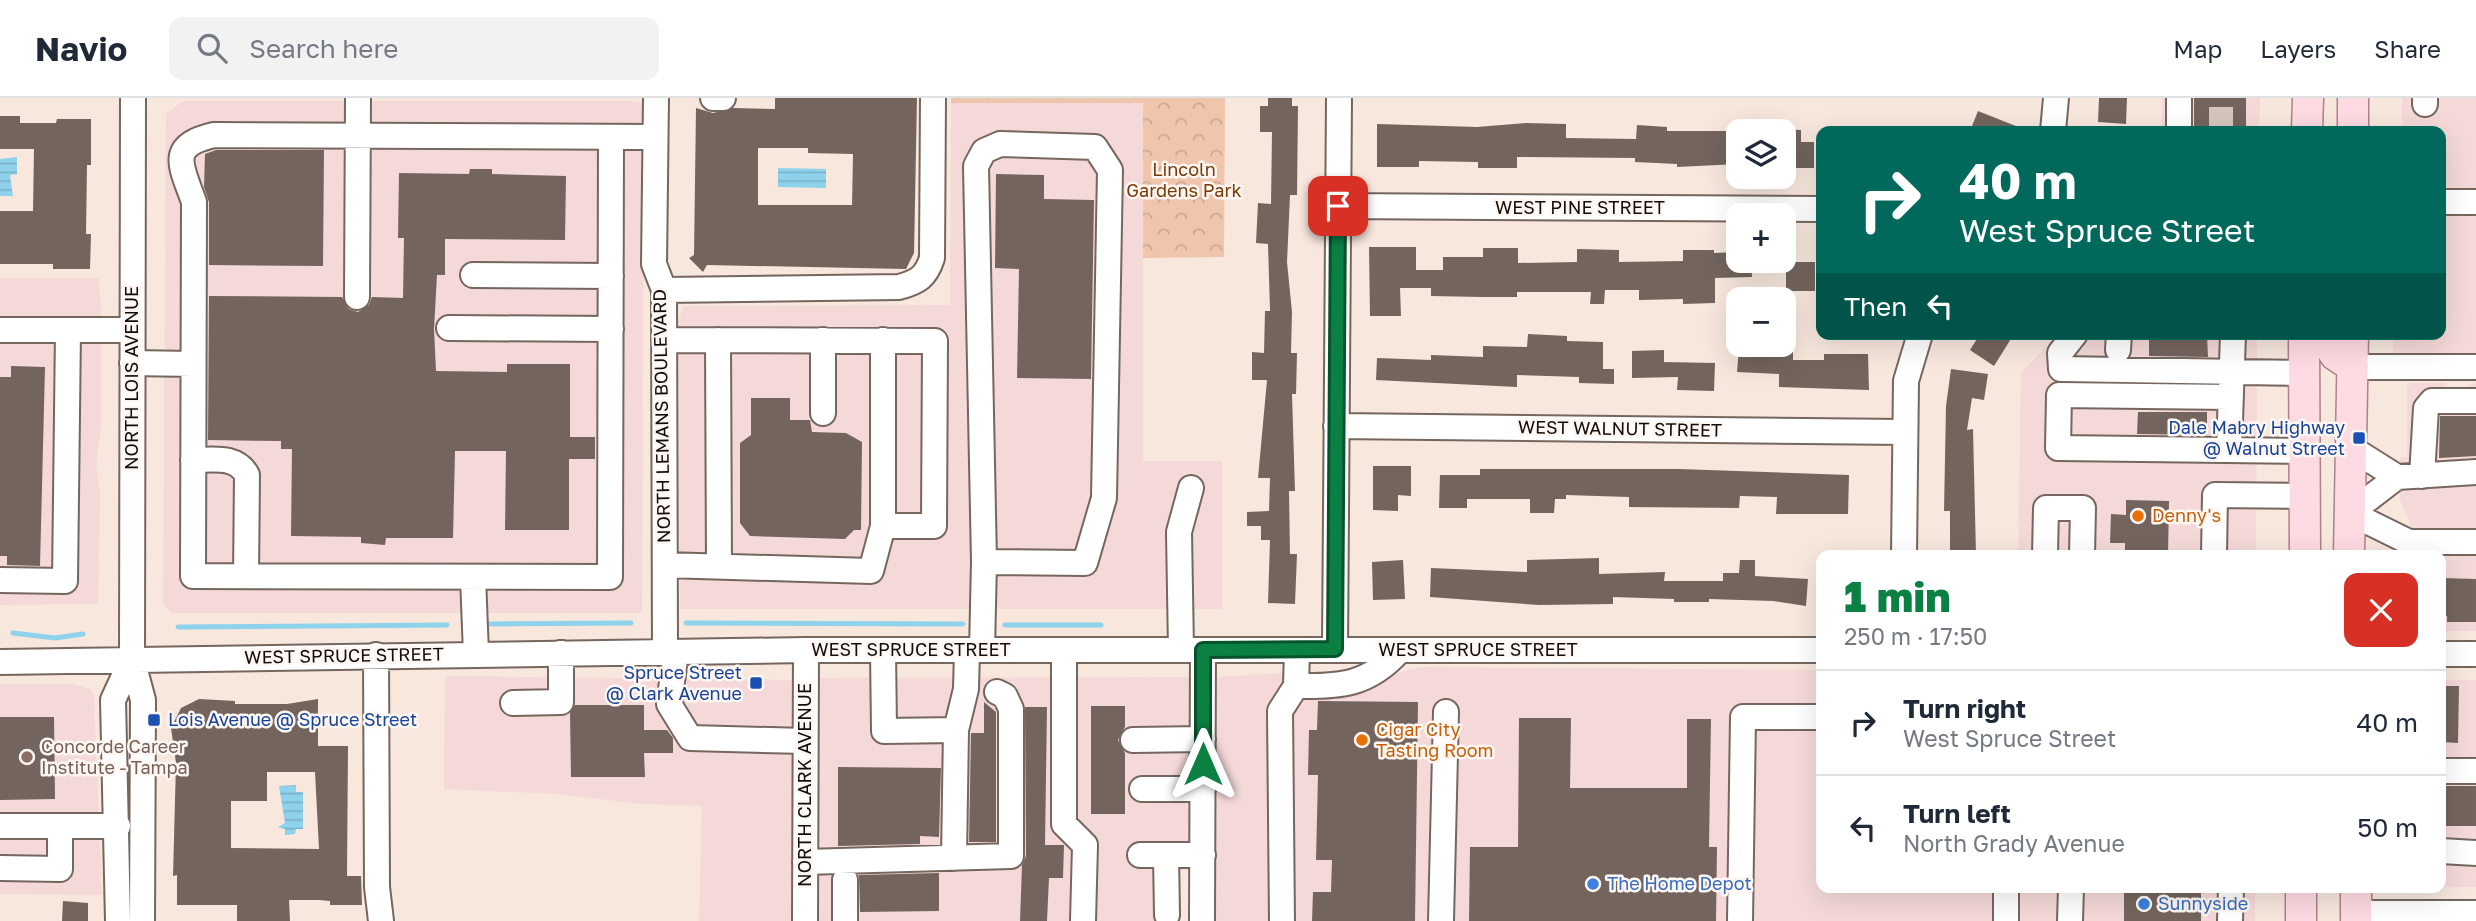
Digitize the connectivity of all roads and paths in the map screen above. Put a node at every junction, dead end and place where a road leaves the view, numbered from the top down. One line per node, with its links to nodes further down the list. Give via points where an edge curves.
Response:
1 (133, 98): 31 (street, NORTH LOIS AVENUE)
2 (358, 98): 16 (street)
3 (656, 98): 18 (street, NORTH LEMANS BOULEVARD)
4 (713, 98): 5 (street)
5 (723, 98)
6 (933, 98): 25 (street, via 932,258 917,283 899,287)
7 (1339, 98): 21 (street)
8 (2056, 98): 12 (street)
9 (2179, 98): 13 (street)
10 (2308, 98): 14 (main road)
11 (2353, 98): 15 (main road)
12 (2053, 126)
13 (2179, 126)
14 (2308, 126)
15 (2353, 126)
16 (358, 136): 17 (street); 26 (street); 43 (street, via 214,135 184,147 180,160 194,202)
17 (611, 137): 18 (street); 24 (street)
18 (655, 137): 25 (street, NORTH LEMANS BOULEVARD, via 654,264)
19 (2446, 202): 20 (street)
20 (2476, 202)
21 (1338, 206): 22 (street, WEST PINE STREET); 51 (street)
22 (1816, 209)
23 (473, 275): 24 (street)
24 (611, 276): 28 (street)
25 (664, 290): 32 (street, NORTH LEMANS BOULEVARD)
26 (357, 297)
27 (449, 328): 28 (street)
28 (611, 329): 77 (street, via 610,577)
29 (0, 330): 30 (street)
30 (68, 330): 31 (street); 78 (street, via 65,581)
31 (132, 330): 42 (street, NORTH LOIS AVENUE)
32 (664, 340): 33 (street); 74 (street, NORTH LEMANS BOULEVARD)
33 (718, 340): 40 (street); 75 (street)
34 (1918, 340): 52 (street, via 1906,381)
35 (2070, 340): 46 (street, via 2060,353 2061,369)
36 (2233, 340): 46 (street)
37 (2304, 340): 47 (main road)
38 (2326, 340): 44 (main road, via 2335,355)
39 (2353, 340): 44 (main road)
40 (823, 341): 41 (street); 50 (street)
41 (883, 341): 63 (street); 63 (street, via 935,341 935,354 934,526)
42 (132, 363): 43 (street); 94 (street, NORTH LOIS AVENUE)
43 (193, 364): 56 (street)
44 (2353, 367): 45 (street); 53 (main road)
45 (2476, 367)
46 (2232, 371): 47 (street); 48 (street)
47 (2304, 373): 55 (main road)
48 (2231, 397): 54 (street); 54 (street, via 2059,395 2058,448)
49 (2476, 401): 58 (street, via 2432,401 2426,408)
50 (824, 413)
51 (1336, 426): 52 (street, WEST WALNUT STREET); 79 (street)
52 (1904, 432): 66 (street)
53 (2351, 448): 59 (street); 62 (main road)
54 (2229, 450): 55 (street)
55 (2305, 451): 61 (main road)
56 (193, 460): 76 (street, via 231,460 247,475); 76 (street, via 193,576)
57 (2476, 471): 58 (street)
58 (2422, 476): 59 (street)
59 (2397, 477): 62 (street)
60 (1191, 488): 84 (street, via 1180,532)
61 (2305, 496): 69 (street, via 2215,495); 70 (main road)
62 (2350, 513): 64 (street); 71 (main road)
63 (883, 526): 75 (street, via 871,571)
64 (2409, 542): 65 (street); 72 (street)
65 (2476, 542)
66 (1904, 550)
67 (2045, 550): 68 (street, via 2046,508 2083,508)
68 (2082, 550)
69 (2214, 550)
70 (2305, 550)
71 (2349, 550)
72 (2395, 550)
73 (984, 562): 73 (street, via 976,166 984,151 1000,144 1096,147 1110,170 1104,498 1085,563); 82 (street)
74 (665, 565): 75 (street); 88 (street, NORTH LEMANS BOULEVARD)
75 (719, 566)
76 (246, 576): 77 (street)
77 (473, 577): 90 (street)
78 (0, 580)
79 (1335, 649): 85 (street, WEST SPRUCE STREET); 86 (street, WEST SPRUCE STREET)
80 (806, 650): 81 (street, WEST SPRUCE STREET); 88 (street, WEST SPRUCE STREET); 104 (street, NORTH CLARK AVENUE)
81 (883, 650): 82 (street, WEST SPRUCE STREET); 101 (street, via 884,731)
82 (974, 650): 83 (street, WEST SPRUCE STREET); 101 (street)
83 (1064, 650): 84 (street, WEST SPRUCE STREET); 133 (street, via 1064,824 1085,845)
84 (1192, 650): 85 (street, WEST SPRUCE STREET); 102 (street)
85 (1297, 650): 96 (street)
86 (1400, 650): 87 (street, WEST SPRUCE STREET); 96 (street, via 1353,684)
87 (1816, 650)
88 (671, 652): 89 (street, WEST SPRUCE STREET); 104 (street, NORTH LEMANS BOULEVARD, via 669,704 690,738)
89 (561, 653): 90 (street, WEST SPRUCE STREET); 98 (street, via 561,702)
90 (476, 654): 93 (street, WEST SPRUCE STREET)
91 (2446, 654): 92 (street)
92 (2476, 654)
93 (376, 655): 94 (street, WEST SPRUCE STREET); 130 (street)
94 (132, 659): 95 (street, WEST SPRUCE STREET); 111 (street, NORTH LOIS AVENUE, via 113,700); 129 (street, NORTH LOIS AVENUE, via 143,700)
95 (0, 663)
96 (1296, 686): 135 (street, via 1280,711)
97 (997, 692): 117 (street, via 1005,696 1011,709 1011,856)
98 (513, 703)
99 (1446, 712): 136 (street)
100 (1816, 717): 137 (street, via 1742,717)
101 (956, 730): 117 (street)
102 (1203, 739): 103 (street); 108 (street)
103 (1133, 740)
104 (805, 741): 118 (street, NORTH CLARK AVENUE)
105 (2446, 771): 106 (street)
106 (2476, 771)
107 (1142, 789): 108 (street)
108 (1203, 789): 116 (street)
109 (0, 826): 110 (street)
110 (60, 826): 111 (street); 119 (street, via 60,869)
111 (118, 826): 128 (street, NORTH LOIS AVENUE)
112 (2446, 851): 113 (street)
113 (2476, 853)
114 (1140, 855): 115 (street)
115 (1166, 855): 116 (street); 127 (street)
116 (1203, 855): 134 (street)
117 (954, 858): 118 (street)
118 (805, 862): 131 (street, NORTH CLARK AVENUE)
119 (0, 868)
120 (845, 880): 132 (street)
121 (2006, 893): 138 (street)
122 (2071, 893): 139 (street)
123 (2231, 893): 140 (street)
124 (2301, 893): 141 (main road)
125 (2356, 907): 126 (street)
126 (2476, 913)
127 (1167, 915)
128 (118, 921)
129 (142, 921)
130 (381, 921)
131 (805, 921)
132 (845, 921)
133 (1083, 921)
134 (1202, 921)
135 (1282, 921)
136 (1441, 921)
137 (1740, 921)
138 (2006, 921)
139 (2070, 921)
140 (2230, 921)
141 (2301, 921)

